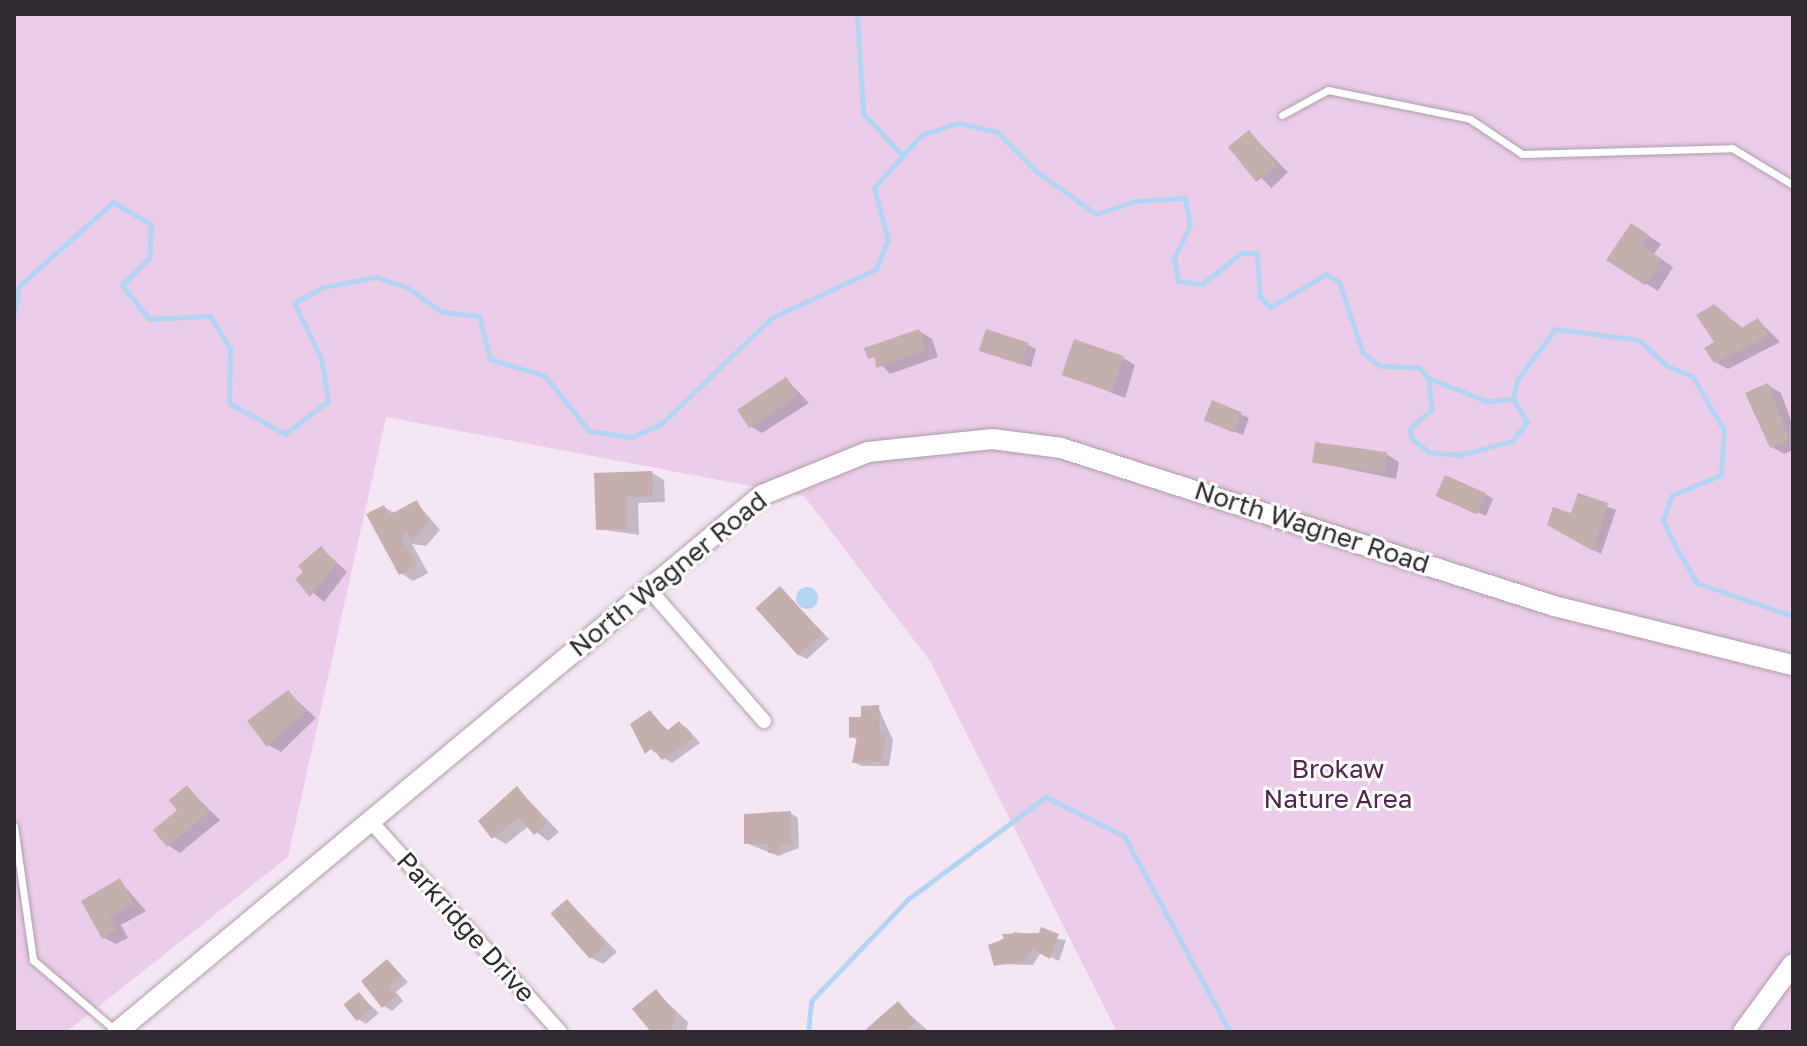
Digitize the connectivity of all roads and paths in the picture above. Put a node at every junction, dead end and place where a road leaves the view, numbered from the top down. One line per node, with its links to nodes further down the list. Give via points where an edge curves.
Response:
1 (1282, 115): 2 (lane, via 1328,90 1469,119 1522,154 1732,148)
2 (1793, 185)
3 (647, 587): 4 (street, North Wagner Road, via 762,495 815,468 920,441 992,439 1126,466 1554,606); 5 (street); 6 (street, North Wagner Road)
4 (1793, 665)
5 (764, 721)
6 (372, 823): 9 (street, North Wagner Road); 10 (street, Parkridge Drive)
7 (14, 826): 9 (lane, via 33,960)
8 (1793, 964): 11 (street)
9 (117, 1032)
10 (560, 1032)
11 (1743, 1032)

